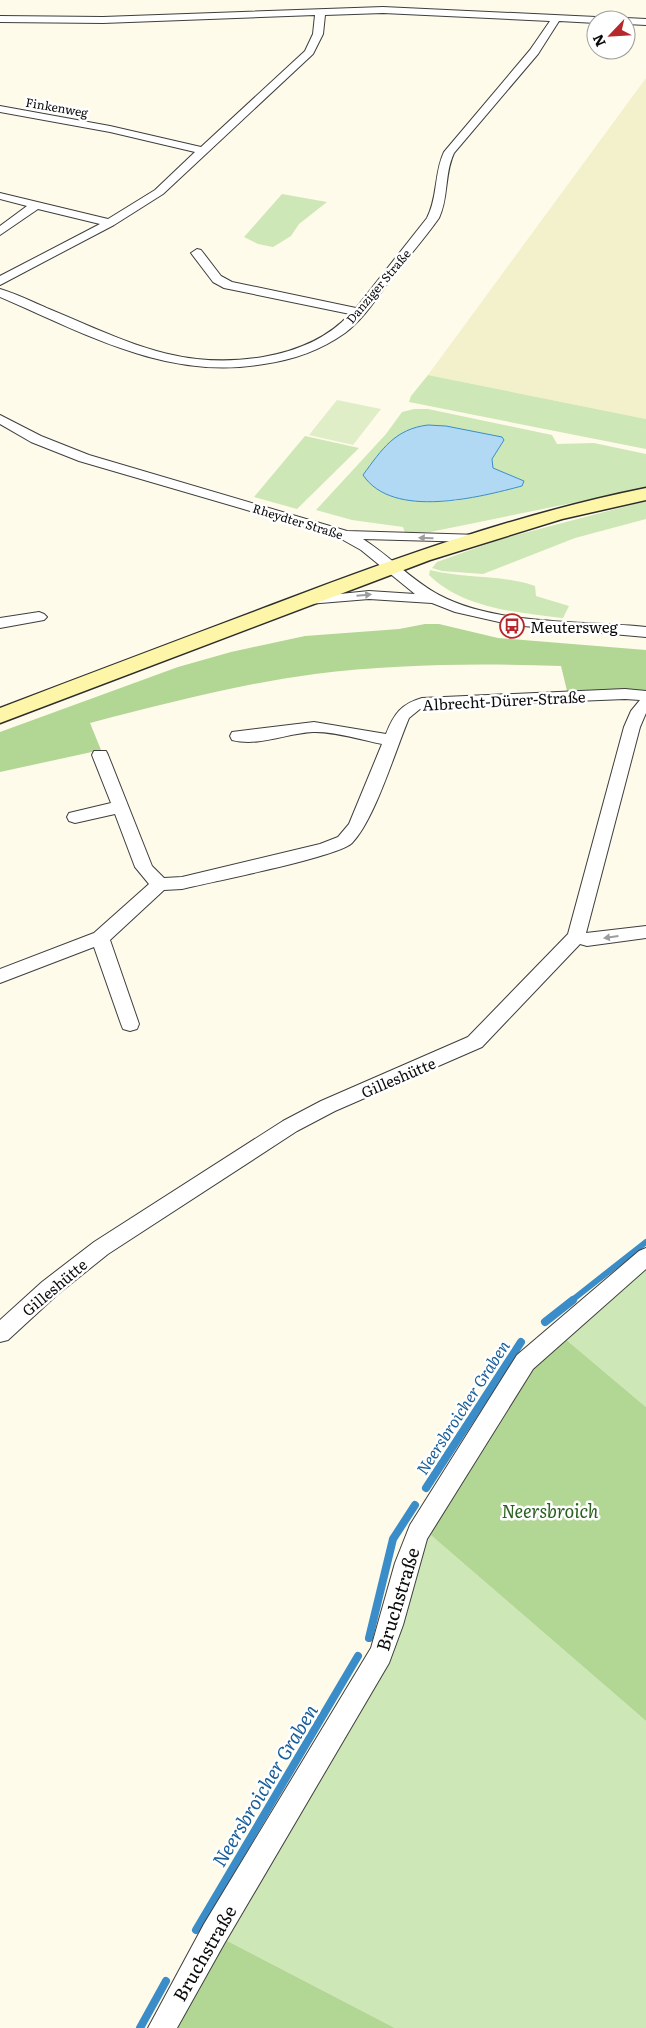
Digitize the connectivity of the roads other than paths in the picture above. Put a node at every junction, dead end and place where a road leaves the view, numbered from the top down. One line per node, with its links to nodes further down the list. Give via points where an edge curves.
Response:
1 (320, 12): 2 (street, via 111,20); 3 (street, via 404,11); 6 (street, via 318,34 308,52)
2 (0, 18)
3 (556, 19): 4 (street); 14 (street, Danziger Straße, via 534,52 449,152 435,214)
4 (586, 20)
5 (0, 109): 6 (street, Finkenweg, via 110,129)
6 (204, 151): 9 (street, via 158,192)
7 (0, 196): 8 (street)
8 (37, 204): 9 (street); 10 (street)
9 (110, 222): 12 (street)
10 (0, 232)
11 (197, 253): 14 (street, via 218,279 228,285)
12 (0, 281)
13 (0, 293): 14 (street, Danziger Straße, via 149,355 210,364 259,361 300,352 332,336)
14 (358, 312)
15 (0, 419): 17 (street, Rheydter Straße, via 43,442 84,458)
16 (646, 494): 18 (main road, via 531,521)
17 (341, 533): 18 (street, one-way to 17); 19 (street, Rheydter Straße, via 367,546)
18 (475, 538): 19 (main road)
19 (390, 568): 20 (street, Rheydter Straße); 21 (main road)
20 (437, 600): 21 (street, one-way to 20, via 378,594); 24 (street, Rheydter Straße, via 511,619)
21 (298, 602): 27 (main road)
22 (39, 616): 23 (street)
23 (0, 623)
24 (646, 632)
25 (646, 696): 29 (street, Albrecht-Dürer-Straße, via 625,694 426,702 405,712)
26 (646, 704): 35 (street, Gilleshütte, via 632,726)
27 (0, 716)
28 (238, 736): 29 (street, via 314,727)
29 (391, 740): 33 (street, Albrecht-Dürer-Straße, via 358,826 344,841 325,849 182,883)
30 (100, 755): 31 (street)
31 (120, 807): 32 (street); 33 (street, via 144,867)
32 (75, 817)
33 (160, 884): 36 (street)
34 (646, 932): 35 (street, one-way to 35, via 587,940)
35 (576, 937): 40 (street, Gilleshütte, via 471,1046 328,1106 290,1126 101,1248)
36 (100, 938): 37 (street); 38 (street)
37 (0, 976)
38 (130, 1024)
39 (646, 1257): 41 (street, Bruchstraße, via 532,1354 493,1411 418,1533 408,1555 388,1636 380,1655 214,1934)
40 (0, 1333)
41 (162, 2028)

